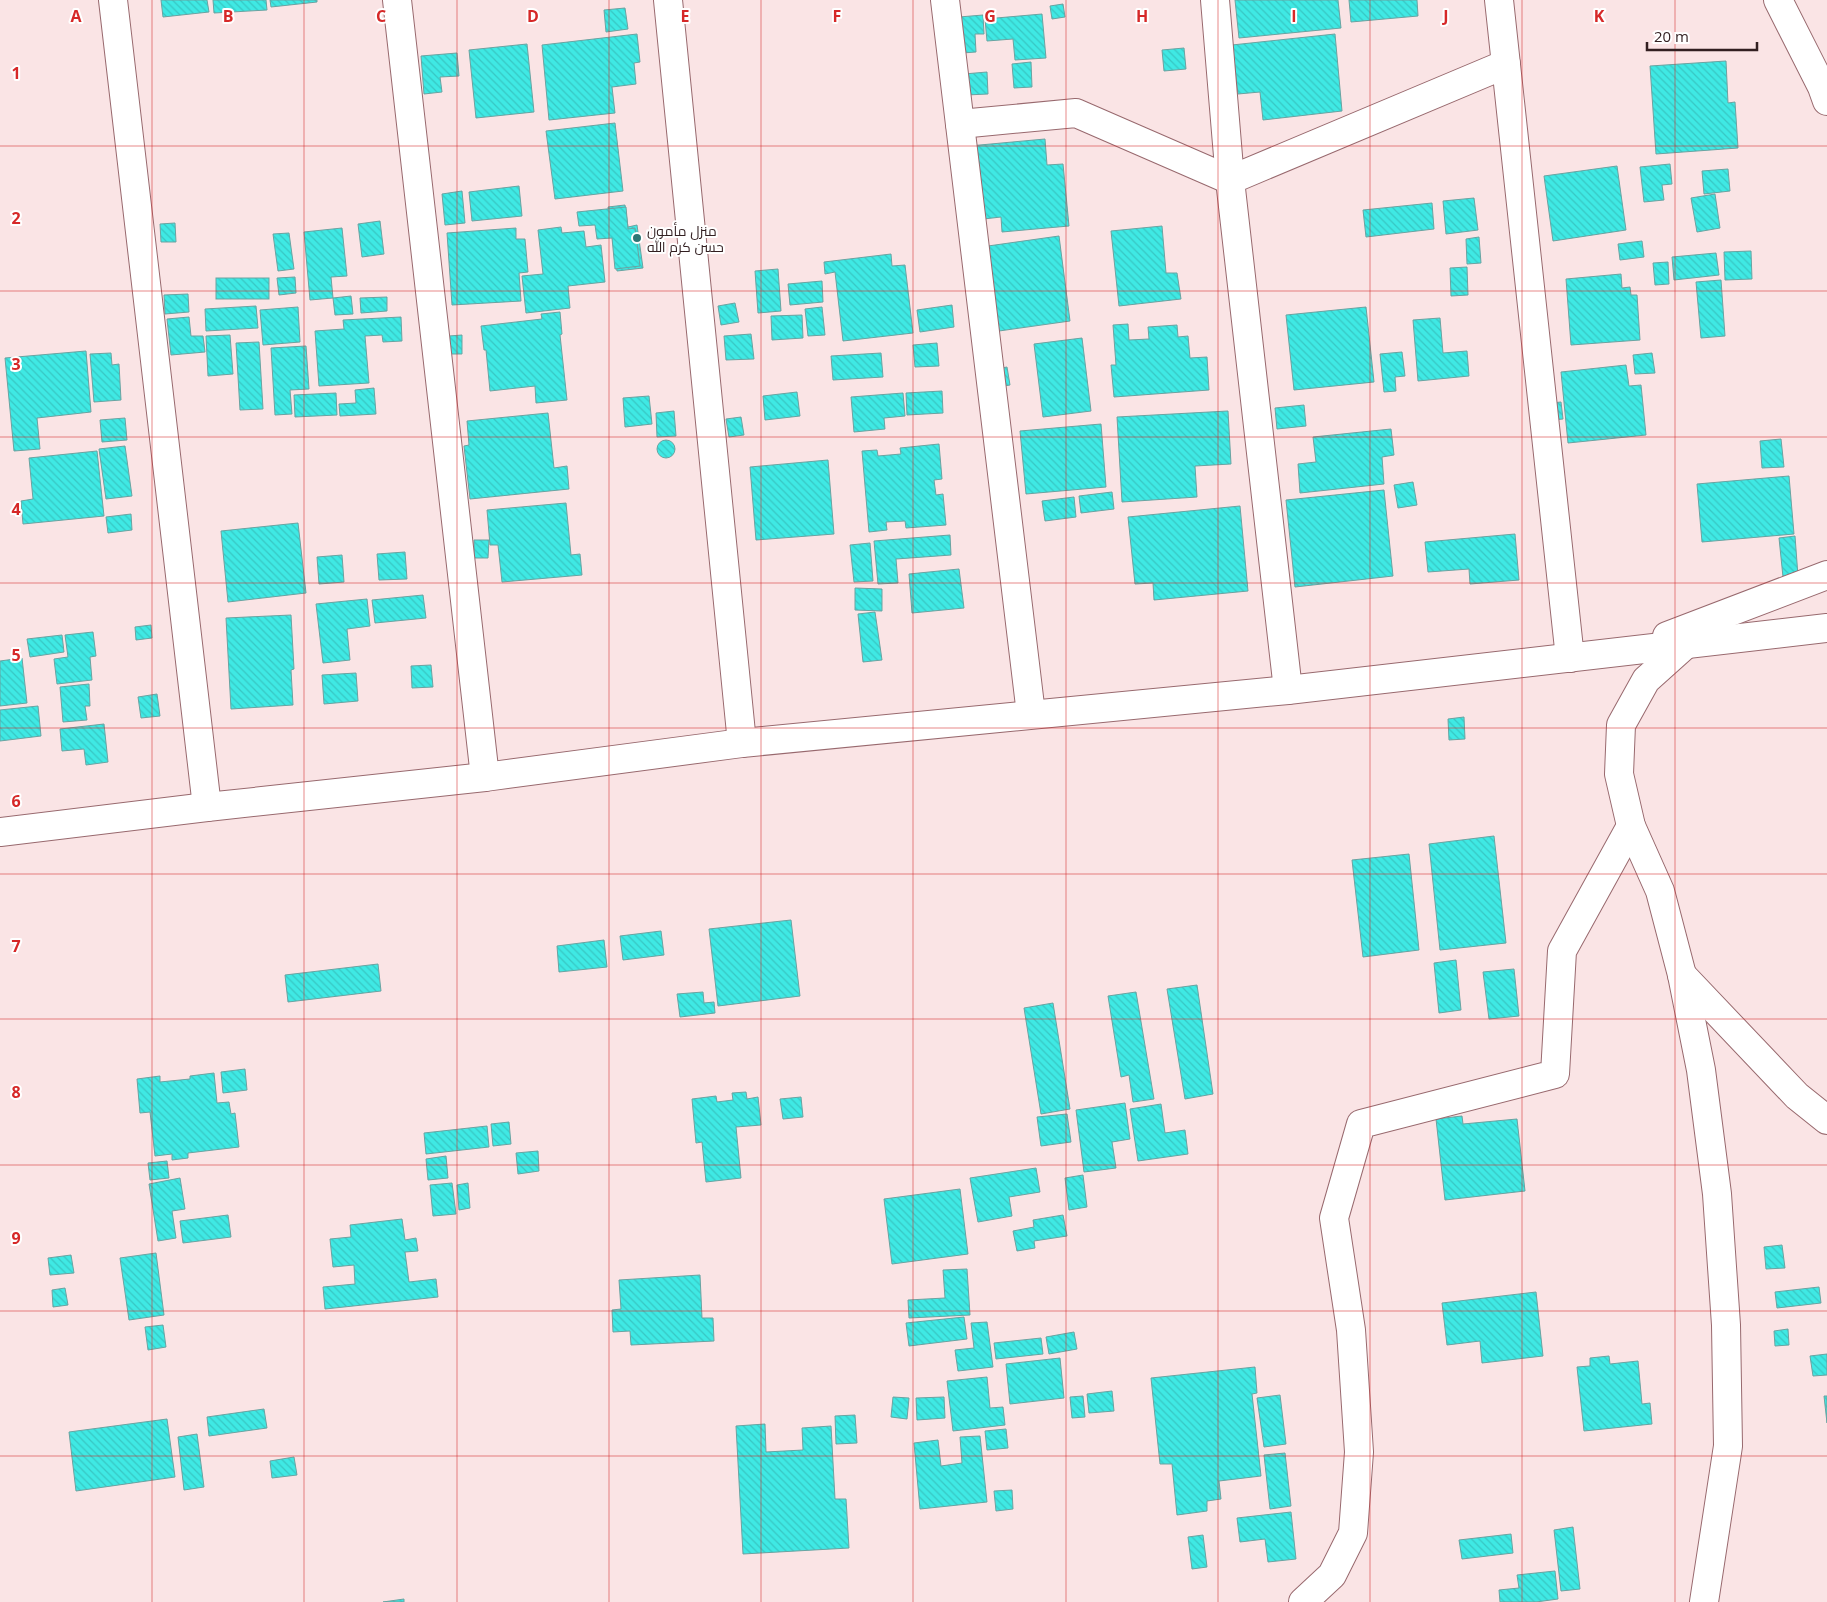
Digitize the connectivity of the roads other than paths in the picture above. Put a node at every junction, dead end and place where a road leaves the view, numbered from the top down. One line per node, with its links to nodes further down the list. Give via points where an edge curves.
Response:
1 (113, 0): 21 (street)
2 (397, 0): 20 (street)
3 (668, 0): 19 (street)
4 (945, 0): 10 (street)
5 (1215, 0): 11 (street)
6 (1499, 0): 8 (street)
7 (1778, 0): 9 (street)
8 (1506, 64): 11 (street); 16 (street)
9 (1827, 100)
10 (960, 124): 11 (street, via 1076,113); 18 (street)
11 (1230, 180): 17 (street)
12 (1827, 575): 15 (street)
13 (1827, 628): 14 (street)
14 (1685, 644): 15 (street); 22 (street, via 1646,680 1621,725 1619,774)
15 (1631, 650): 16 (street)
16 (1570, 658): 17 (street)
17 (1288, 690): 18 (street)
18 (1031, 714): 19 (street)
19 (742, 742): 20 (street)
20 (485, 777): 21 (street)
21 (207, 807): 23 (street)
22 (1632, 826): 24 (street, via 1660,891); 26 (street, via 1562,951 1555,1074 1361,1124 1334,1218 1351,1330 1358,1443 1353,1533 1332,1575)
23 (0, 832)
24 (1682, 975): 25 (street, via 1797,1096); 27 (street, via 1700,1070 1717,1194 1726,1325 1728,1446)
25 (1827, 1120)
26 (1303, 1602)
27 (1704, 1602)

